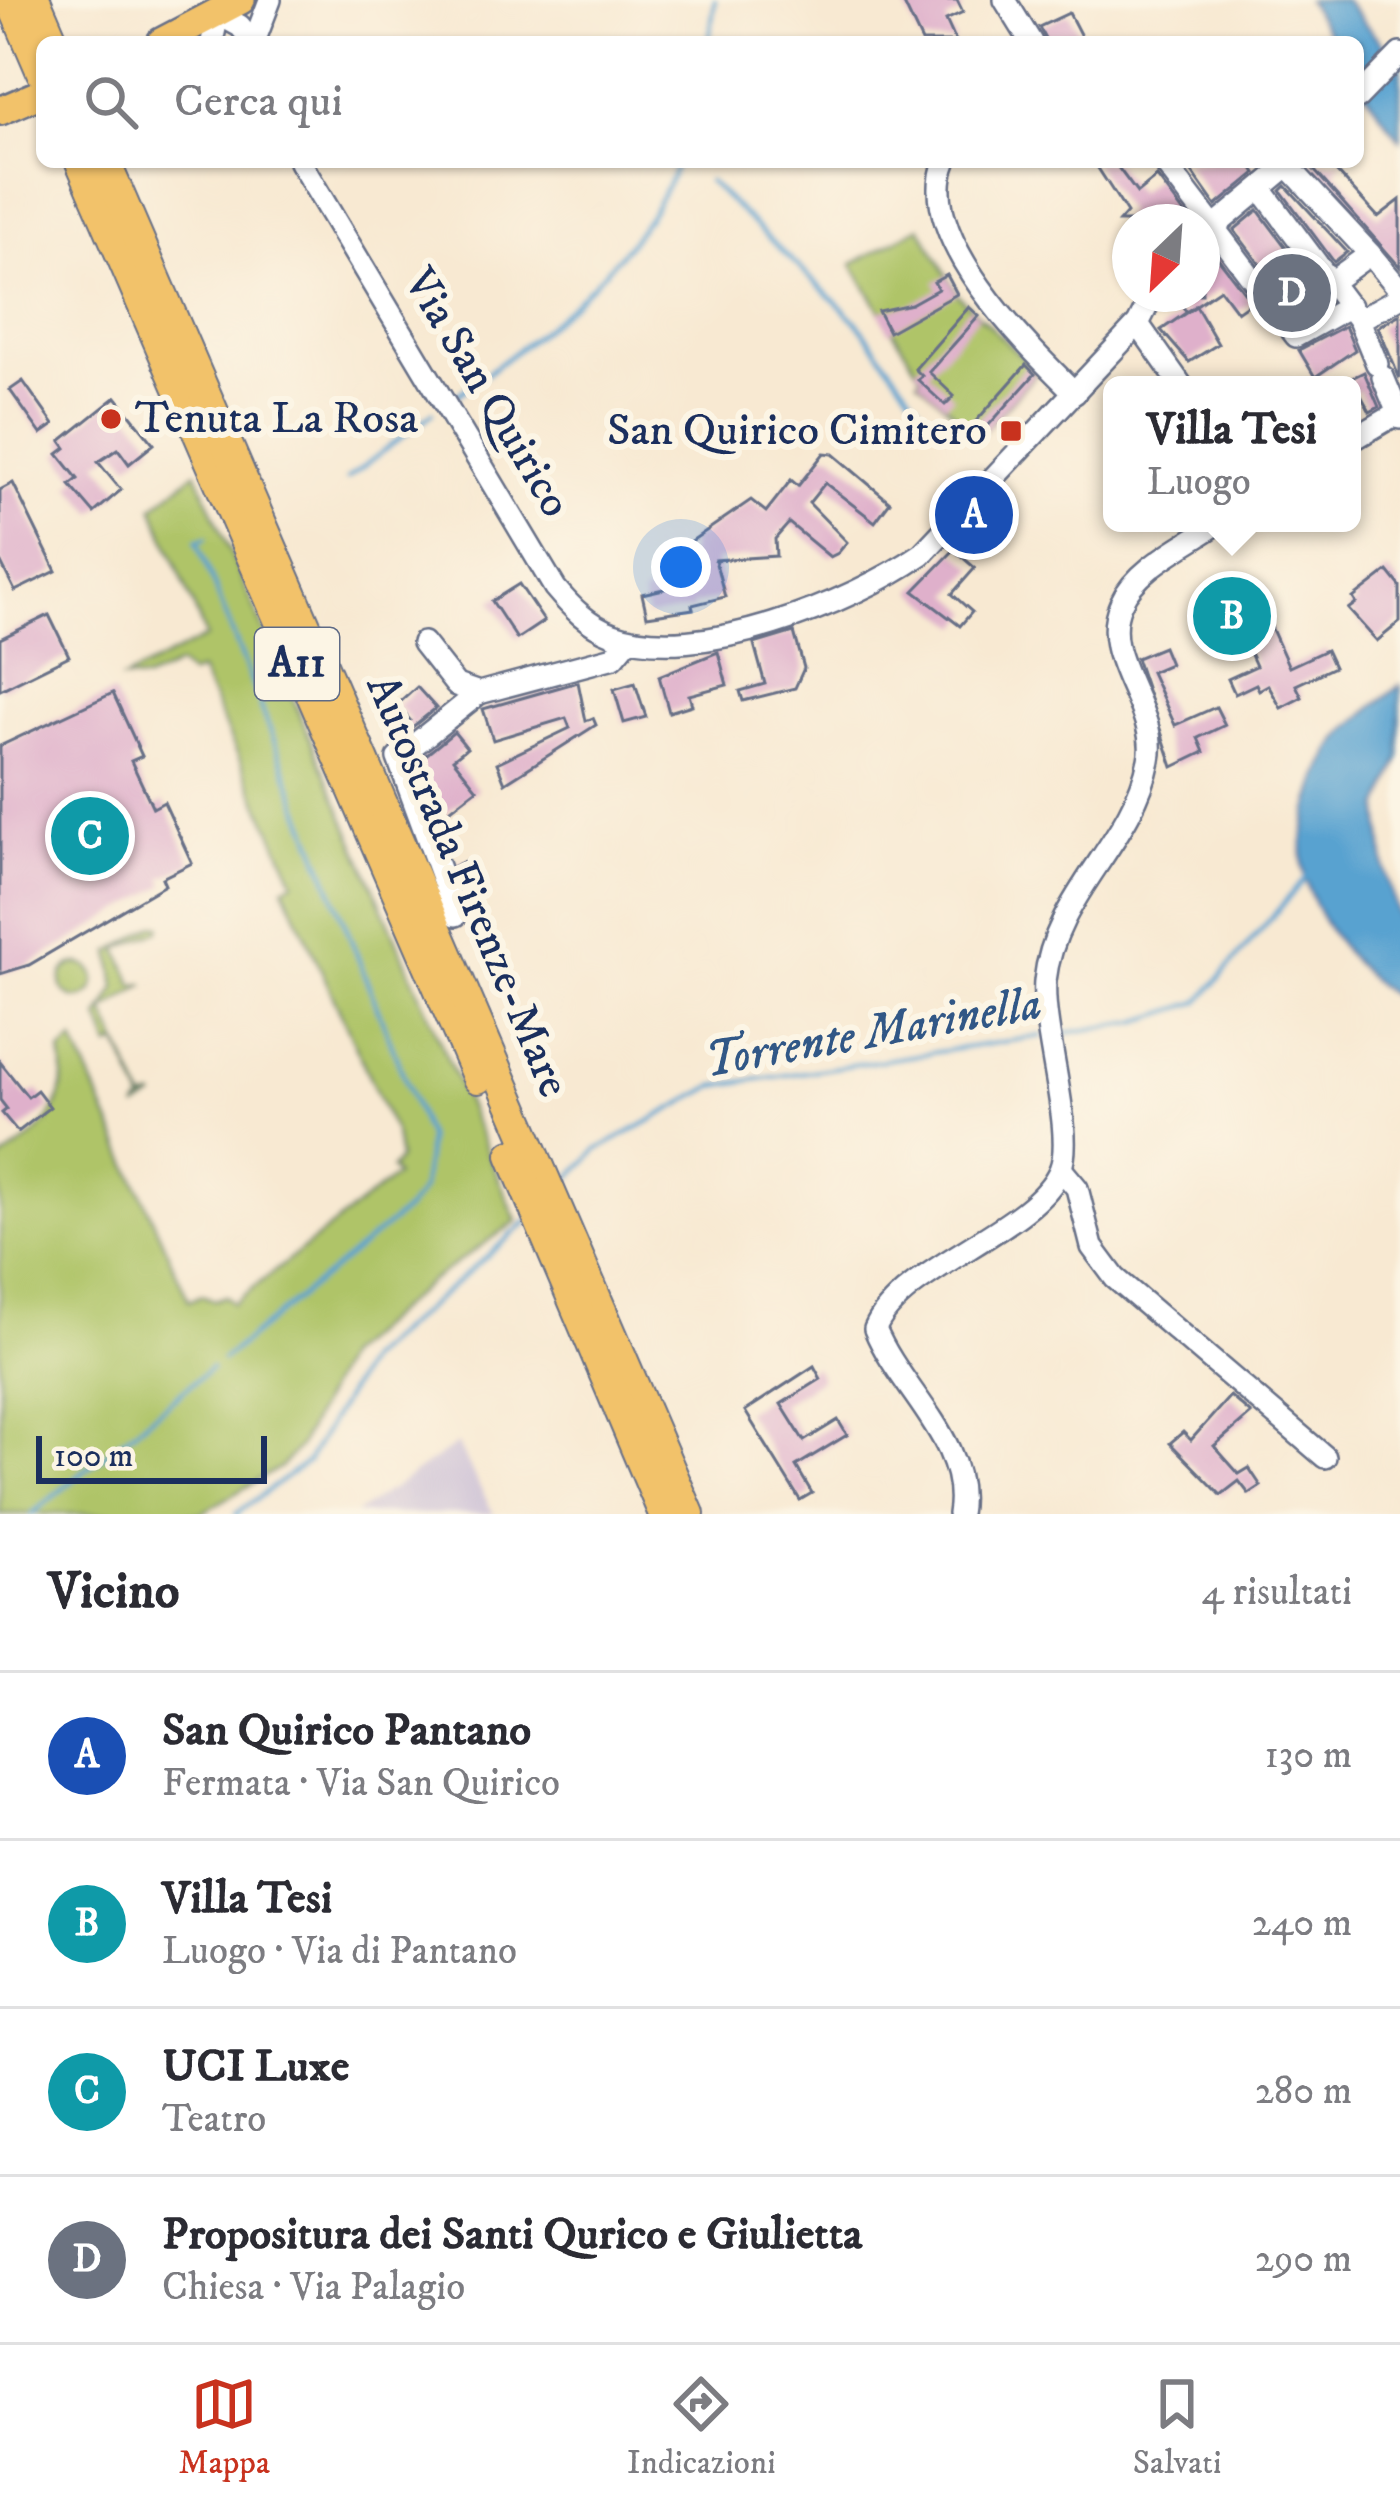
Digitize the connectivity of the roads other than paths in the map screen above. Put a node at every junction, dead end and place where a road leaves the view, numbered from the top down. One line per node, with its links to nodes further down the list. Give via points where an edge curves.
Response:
1 (11, 0): 12 (highway)
2 (35, 0): 6 (highway)
3 (270, 0): 9 (street)
4 (1005, 0): 10 (street)
5 (224, 19): 7 (main road); 8 (street)
6 (50, 36)
7 (177, 36)
8 (248, 36)
9 (255, 36)
10 (1027, 36)
11 (1400, 54): 13 (street)
12 (36, 58)
13 (1364, 91)
14 (36, 95): 15 (main road)
15 (1, 110)
16 (84, 168): 40 (highway, Autostrada Firenze-Mare / A11)
17 (108, 168): 40 (highway, Autostrada Firenze-Mare / A11)
18 (304, 168): 36 (street, Via San Quirico, via 555,588 588,621)
19 (943, 168): 33 (street, via 940,205 990,302)
20 (1169, 168): 22 (street)
21 (1276, 172): 23 (street); 25 (street); 26 (street)
22 (1192, 204)
23 (1220, 221)
24 (1220, 244): 29 (street, via 1296,336)
25 (1370, 254): 26 (street); 27 (street)
26 (1334, 280): 29 (street)
27 (1400, 294): 29 (street)
28 (1144, 312): 30 (street, Via San Quirico)
29 (1354, 313): 32 (street)
30 (1138, 323): 31 (street); 33 (street, Via San Quirico)
31 (1175, 376)
32 (1391, 392): 34 (street)
33 (1075, 393): 36 (street, Via San Quirico, via 922,554 876,585 709,639)
34 (1361, 429)
35 (1205, 532): 41 (street, via 1148,571 1121,602 1117,643 1150,755 1138,792 1050,949 1044,1010)
36 (629, 639): 38 (street, Via San Quirico, via 614,657)
37 (423, 643): 38 (street, via 456,685)
38 (479, 693): 39 (street, via 398,758)
39 (456, 915)
40 (523, 1153): 42 (highway, Autostrada Firenze-Mare / A11)
41 (1061, 1169): 43 (street, via 1077,1188 1092,1247 1115,1278); 46 (street, via 877,1322 909,1394 955,1459)
42 (554, 1227): 44 (highway, Autostrada Firenze-Mare / A11); 45 (highway, Autostrada Firenze-Mare / A11)
43 (1324, 1457)
44 (664, 1514)
45 (689, 1514)
46 (959, 1514)

